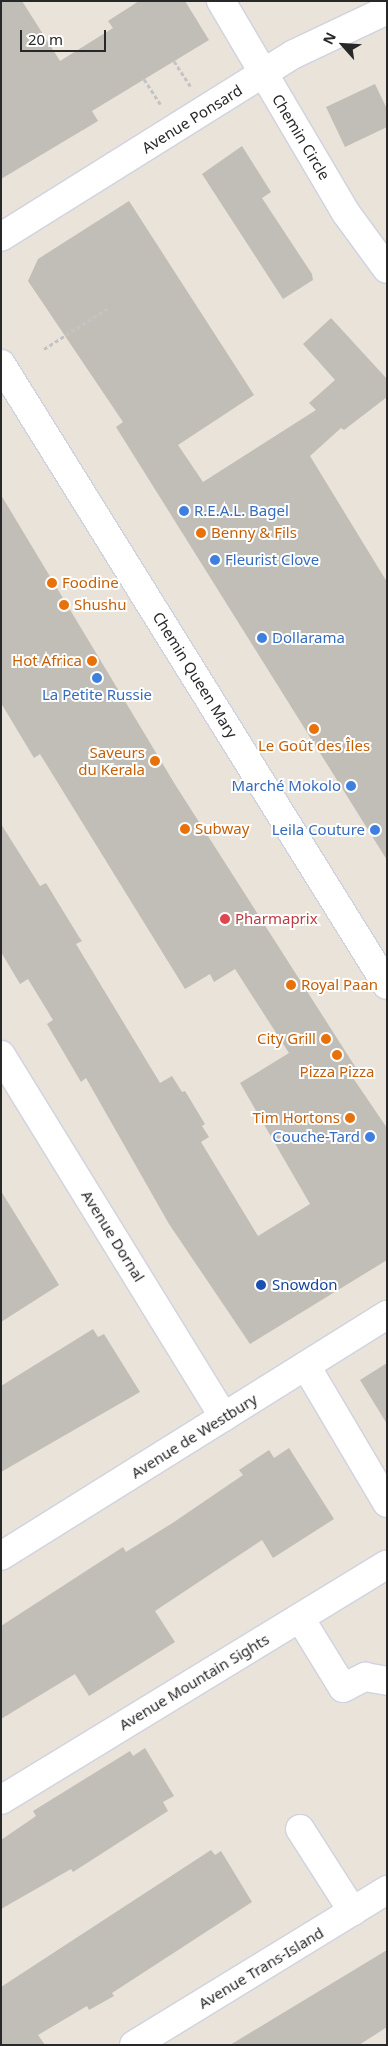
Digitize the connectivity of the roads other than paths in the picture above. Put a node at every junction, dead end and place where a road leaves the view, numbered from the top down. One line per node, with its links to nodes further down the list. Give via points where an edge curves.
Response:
1 (220, 1): 3 (street, Chemin Circle)
2 (387, 10): 3 (street, Avenue Ponsard, via 342,29)
3 (263, 74): 4 (street, Avenue Ponsard); 5 (street, Chemin Circle, via 346,213)
4 (1, 237)
5 (387, 269)
6 (3, 370): 7 (street, Chemin Queen Mary)
7 (387, 985)
8 (1, 1055): 11 (street, Avenue Dornal)
9 (387, 1315): 10 (street, Avenue de Westbury)
10 (306, 1366): 11 (street, Avenue de Westbury); 12 (street)
11 (224, 1417): 13 (street, Avenue de Westbury)
12 (387, 1504)
13 (1, 1556)
14 (387, 1564): 15 (street, Avenue Mountain Sights)
15 (300, 1618): 16 (street, via 343,1688 365,1677); 17 (street, Avenue Mountain Sights)
16 (387, 1681)
17 (1, 1800)
18 (300, 1829): 20 (street)
19 (387, 1890): 20 (street, Avenue Trans-Island)
20 (353, 1912): 21 (street, Avenue Trans-Island)
21 (134, 2045)

